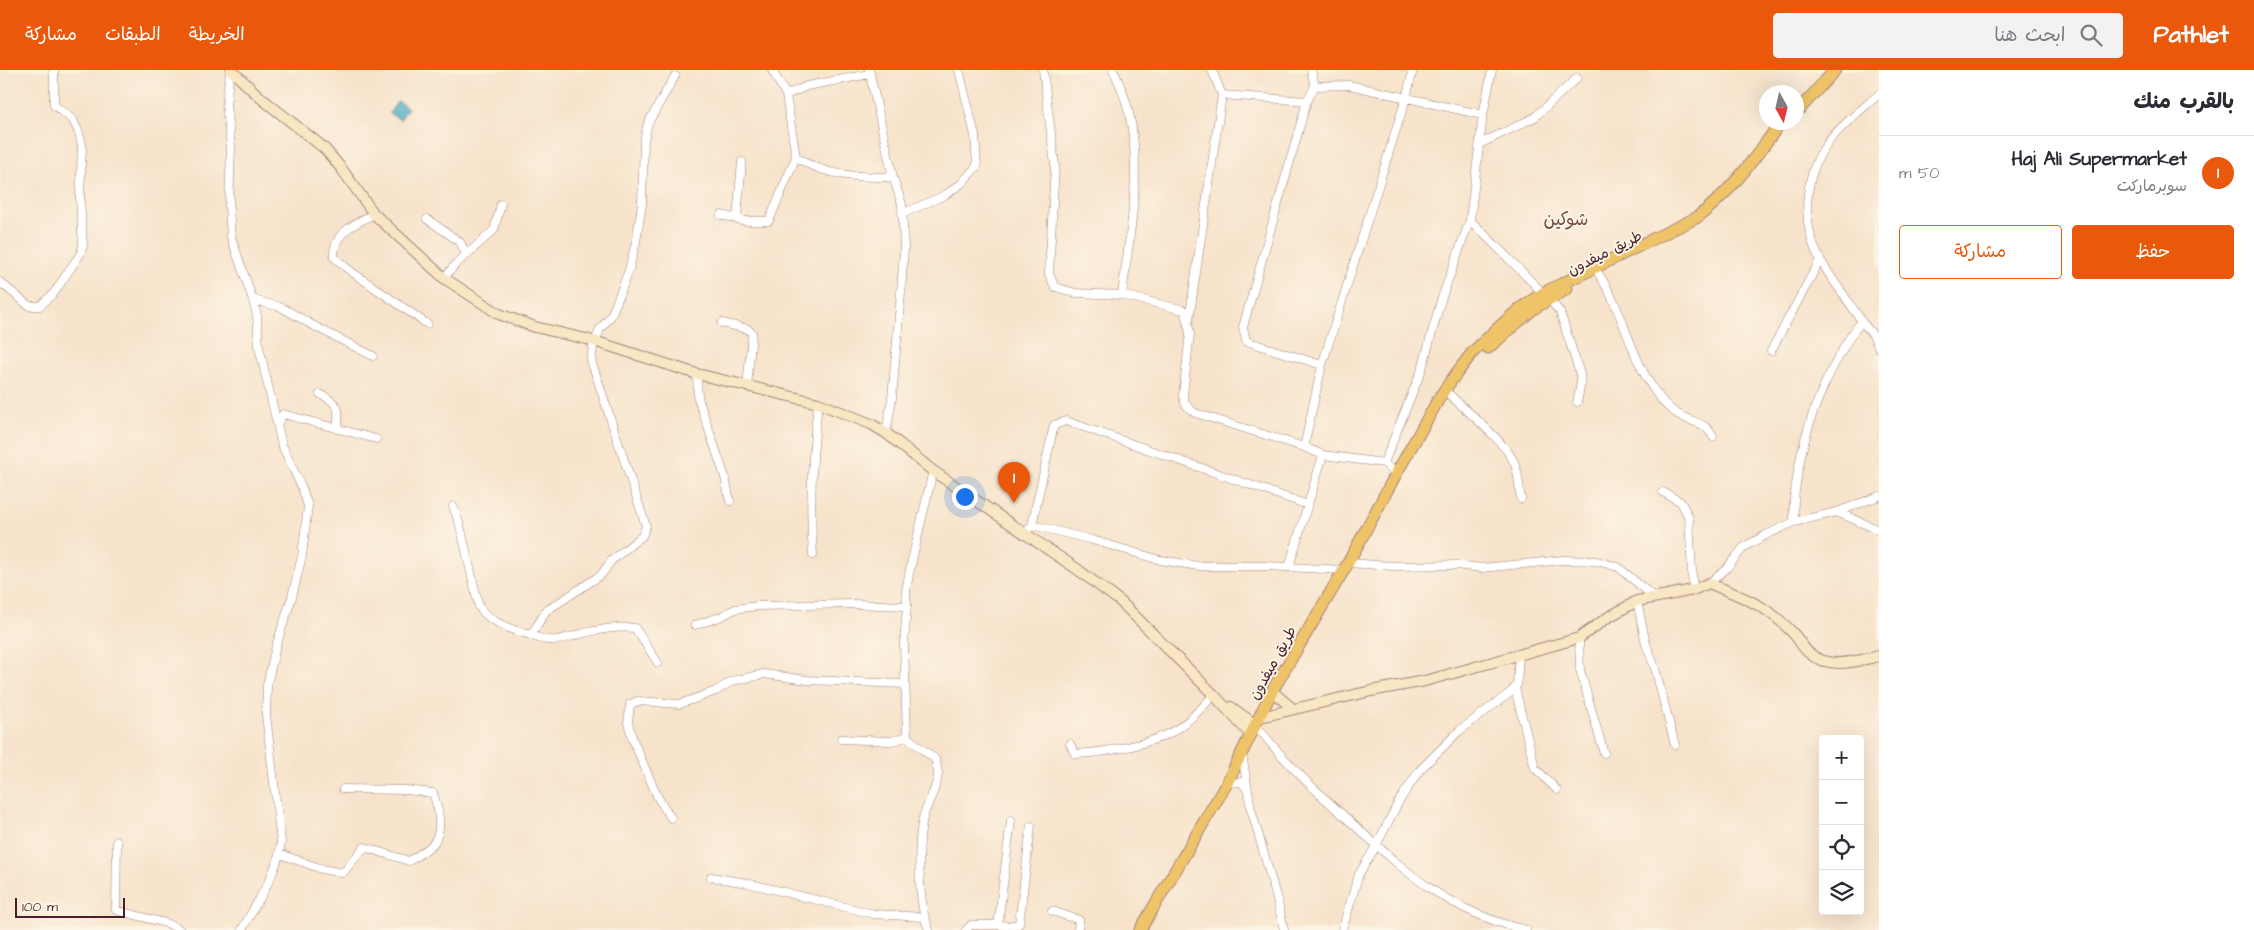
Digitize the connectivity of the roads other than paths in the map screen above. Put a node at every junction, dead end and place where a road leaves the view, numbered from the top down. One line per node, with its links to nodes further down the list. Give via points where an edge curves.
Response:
1 (54, 70): 42 (street, via 54,106 77,126 82,145 80,199 83,250 54,293 40,306 29,306)
2 (231, 70): 32 (street, via 324,148); 45 (street, via 226,105 231,147 231,237)
3 (772, 70): 19 (street)
4 (959, 70): 33 (street, via 975,135 977,166 953,190)
5 (1043, 70): 43 (street, via 1055,165 1049,274 1055,287 1065,290)
6 (1113, 70): 43 (street, via 1127,102 1136,171)
7 (1212, 70): 20 (street)
8 (1311, 70): 16 (street)
9 (1413, 70): 21 (street)
10 (1492, 70): 24 (street)
11 (1826, 70): 17 (main road)
12 (1835, 70): 23 (main road)
13 (869, 72): 19 (street, via 807,86); 30 (street)
14 (675, 76): 50 (street, via 648,123 644,140 642,204 629,270 611,316)
15 (1577, 78): 27 (street, via 1535,117)
16 (1315, 86): 21 (street, via 1348,85); 22 (street)
17 (1804, 94)
18 (1879, 94): 39 (street, via 1838,132 1815,165 1806,211)
19 (786, 95): 28 (street)
20 (1222, 95): 22 (street); 49 (street)
21 (1406, 98): 24 (street); 54 (street)
22 (1307, 101): 54 (street, via 1243,327 1246,341)
23 (1804, 104)
24 (1484, 114): 27 (street)
25 (1775, 130): 44 (main road, طريق ميفدون, via 1709,209)
26 (1784, 130): 40 (main road, طريق ميفدون, via 1733,195 1710,216)
27 (1480, 144): 37 (street)
28 (796, 157): 30 (street, via 809,166 838,174); 36 (street, via 769,221)
29 (742, 162): 36 (street)
30 (894, 177): 33 (street)
31 (501, 204): 38 (street, via 494,230)
32 (374, 214): 41 (street); 48 (street, via 339,237 334,257)
33 (902, 214): 64 (street, via 902,284)
34 (721, 215): 36 (street)
35 (427, 218): 38 (street, via 460,242)
36 (737, 218)
37 (1470, 220): 44 (street); 69 (street, via 1441,300 1422,369)
38 (466, 254): 41 (street)
39 (1820, 260): 46 (street); 52 (street)
40 (1598, 273): 44 (main road, طريق ميفدون); 65 (street, via 1612,296 1656,394 1669,409 1709,429)
41 (444, 278): 50 (street, via 499,314)
42 (0, 282)
43 (1122, 295): 49 (street, via 1184,310)
44 (1546, 296): 57 (main road, طريق ميفدون, via 1476,358); 59 (street, via 1560,312 1580,374); 61 (main road, طريق ميفدون, via 1518,310 1472,353 1441,395)
45 (253, 300): 53 (street, via 281,307); 62 (street, via 259,347)
46 (1862, 322): 51 (street); 79 (street, via 1851,334 1820,395 1806,435 1794,493)
47 (722, 323): 56 (street, via 748,328 752,333)
48 (427, 324)
49 (1188, 324): 67 (street, via 1190,342 1183,396 1188,408 1195,413)
50 (594, 342): 55 (street); 92 (street, via 591,360 646,529 638,541 611,561 595,580 546,611)
51 (1879, 348)
52 (1771, 350)
53 (373, 356)
54 (1322, 366): 67 (street)
55 (697, 374): 56 (street); 75 (street, via 698,398)
56 (747, 387): 60 (street)
57 (1448, 393): 61 (main road, طريق ميفدون); 74 (street, via 1512,459)
58 (320, 394): 63 (street, via 334,401 338,407)
59 (1577, 402)
60 (818, 403): 64 (street, via 856,416); 83 (street, via 811,465)
61 (1433, 412): 71 (main road, طريق ميفدون)
62 (278, 423): 63 (street, via 284,414); 118 (street, via 282,445 308,506 302,556 267,685 266,715)
63 (337, 429): 66 (street)
64 (886, 433): 70 (street)
65 (1713, 437)
66 (376, 439)
67 (1304, 447): 68 (street)
68 (1323, 455): 69 (street); 76 (street)
69 (1384, 463): 71 (street)
70 (933, 471): 82 (street); 90 (street, via 910,569 906,592)
71 (1396, 474): 84 (main road, طريق ميفدون)
72 (1663, 492): 87 (street, via 1681,502 1689,518)
73 (1879, 496): 78 (street)
74 (1521, 499)
75 (730, 501)
76 (1308, 505): 80 (street, via 1066,421 1054,425); 85 (street)
77 (453, 506): 92 (street, via 479,607 484,614 504,625)
78 (1837, 512): 79 (street); 81 (street)
79 (1794, 522): 86 (street, via 1744,547 1726,570)
80 (1032, 525): 82 (street); 85 (street, via 1160,560 1199,566)
81 (1879, 530)
82 (1024, 535): 100 (street, via 1121,602)
83 (814, 555)
84 (1346, 566): 85 (street); 88 (street, via 1456,565 1482,568 1563,560 1597,561 1618,567); 99 (main road, طريق ميفدون)
85 (1289, 567)
86 (1709, 584): 87 (street); 95 (street, via 1769,612 1790,630 1808,653 1818,659 1850,663)
87 (1693, 590): 88 (street)
88 (1654, 597): 89 (street)
89 (1637, 601): 93 (street); 106 (street)
90 (908, 606): 91 (street, via 757,606 735,609); 97 (street, via 904,643)
91 (696, 625)
92 (531, 635): 96 (street, via 561,641 598,631 635,628)
93 (1578, 638): 94 (street); 107 (street, via 1580,670)
94 (1519, 654): 98 (street, via 1519,677); 101 (street, via 1430,680)
95 (1879, 656)
96 (658, 662)
97 (905, 684): 103 (street); 113 (street, via 807,680 764,674 732,681 716,691 680,704 638,701 630,704 628,723 633,740 658,798)
98 (1515, 688): 111 (street, via 1535,768); 117 (street, via 1459,731 1419,771)
99 (1272, 691): 101 (street); 102 (main road, طريق ميفدون)
100 (1214, 695): 102 (street); 105 (street, via 1170,733 1092,754 1075,754)
101 (1293, 709): 102 (street)
102 (1256, 726): 108 (main road, طريق ميفدون); 117 (street, via 1317,793)
103 (907, 737): 104 (street, via 891,741); 121 (street, via 935,759 938,775 923,818 920,857)
104 (841, 739)
105 (1070, 744)
106 (1675, 745)
107 (1604, 753)
108 (1242, 754): 109 (main road, طريق ميفدون); 112 (street)
109 (1227, 783): 112 (street, via 1242,782); 128 (main road, طريق ميفدون)
110 (343, 789): 118 (street, via 433,794 439,808 435,841 409,861 364,847 343,873)
111 (1557, 790)
112 (1248, 792): 129 (street, via 1254,825)
113 (671, 818)
114 (1011, 820): 122 (street)
115 (1031, 826): 122 (street, via 1021,919 1019,924)
116 (117, 840): 123 (street, via 116,910 170,924)
117 (1376, 846): 130 (street, via 1359,874); 131 (street, via 1440,896 1467,911)
118 (280, 854): 124 (street)
119 (711, 877): 121 (street, via 874,914)
120 (1052, 911): 127 (street, via 1079,920)
121 (923, 917): 125 (street)
122 (998, 925): 126 (street, via 971,925)
123 (180, 930)
124 (242, 930)
125 (929, 930)
126 (966, 930)
127 (1078, 930)
128 (1140, 930)
129 (1284, 930)
130 (1342, 930)
131 (1526, 930)

